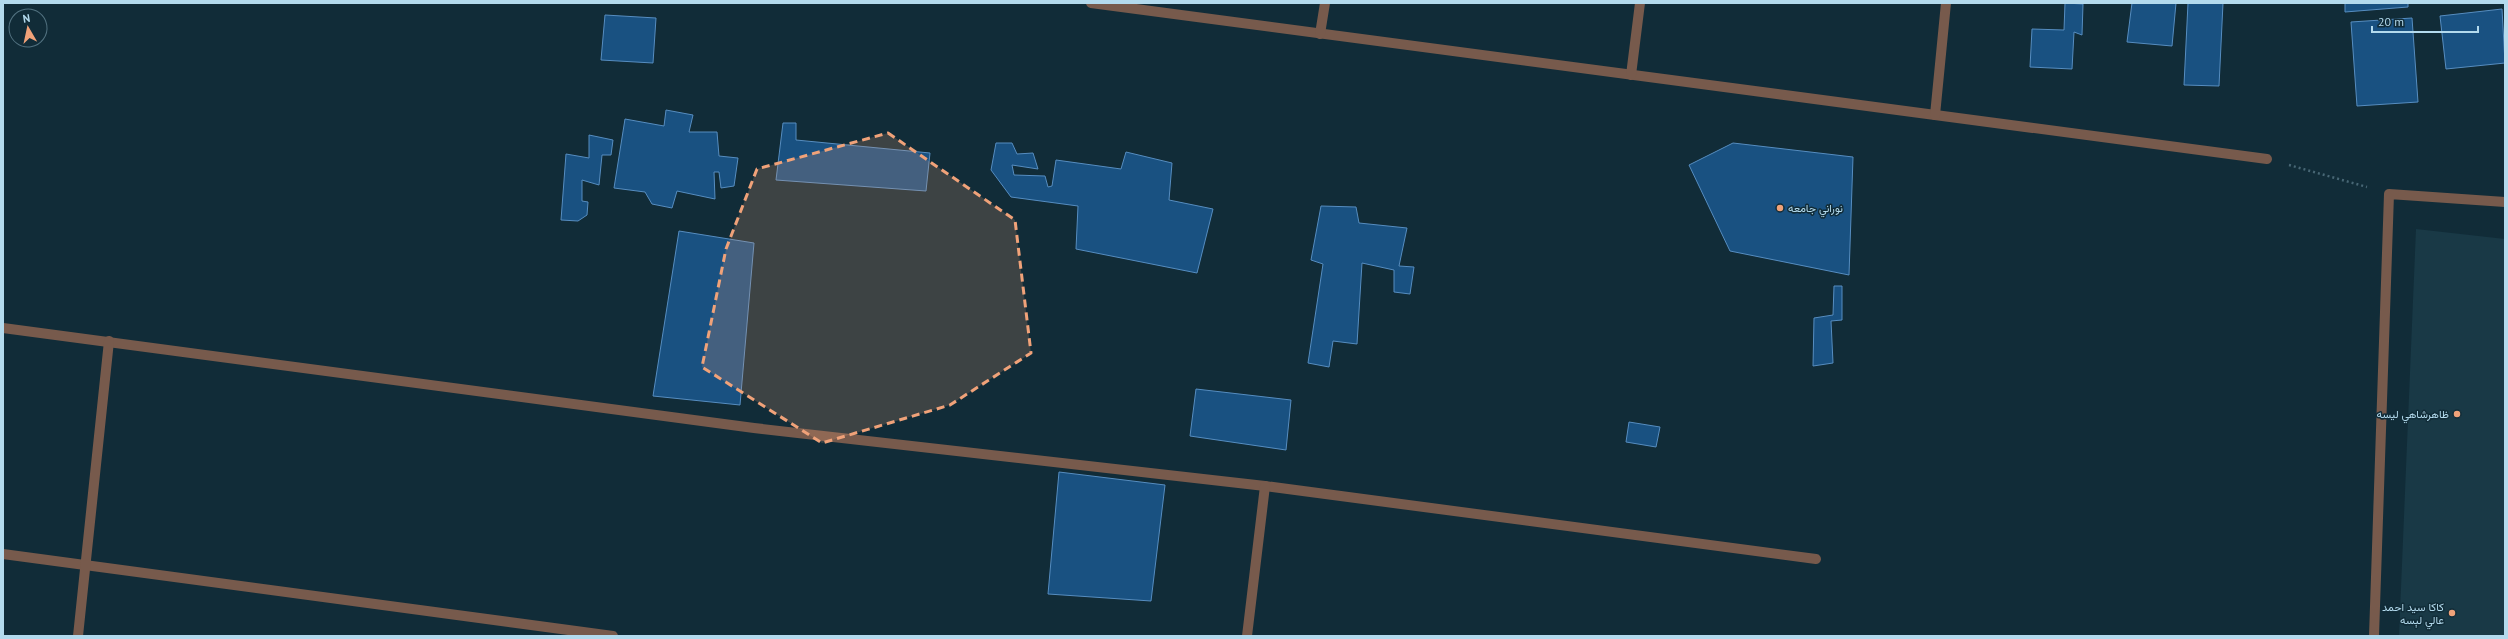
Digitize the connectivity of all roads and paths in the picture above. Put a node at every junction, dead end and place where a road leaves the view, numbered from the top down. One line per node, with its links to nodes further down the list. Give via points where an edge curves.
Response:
1 (1091, 3): 5 (street)
2 (1325, 3): 5 (street)
3 (1640, 3): 6 (street)
4 (1946, 3): 7 (street)
5 (1320, 34): 6 (street)
6 (1631, 74): 7 (street)
7 (1935, 115): 8 (street)
8 (2267, 159): 9 (path)
9 (2389, 194): 10 (street); 20 (street)
10 (2505, 202)
11 (3, 328): 12 (street)
12 (109, 341): 13 (street, via 754,428); 16 (street)
13 (1265, 486): 15 (street); 19 (street)
14 (3, 554): 16 (street)
15 (1816, 559)
16 (87, 565): 17 (street); 18 (street)
17 (78, 636)
18 (613, 636)
19 (1247, 636)
20 (2374, 636)

